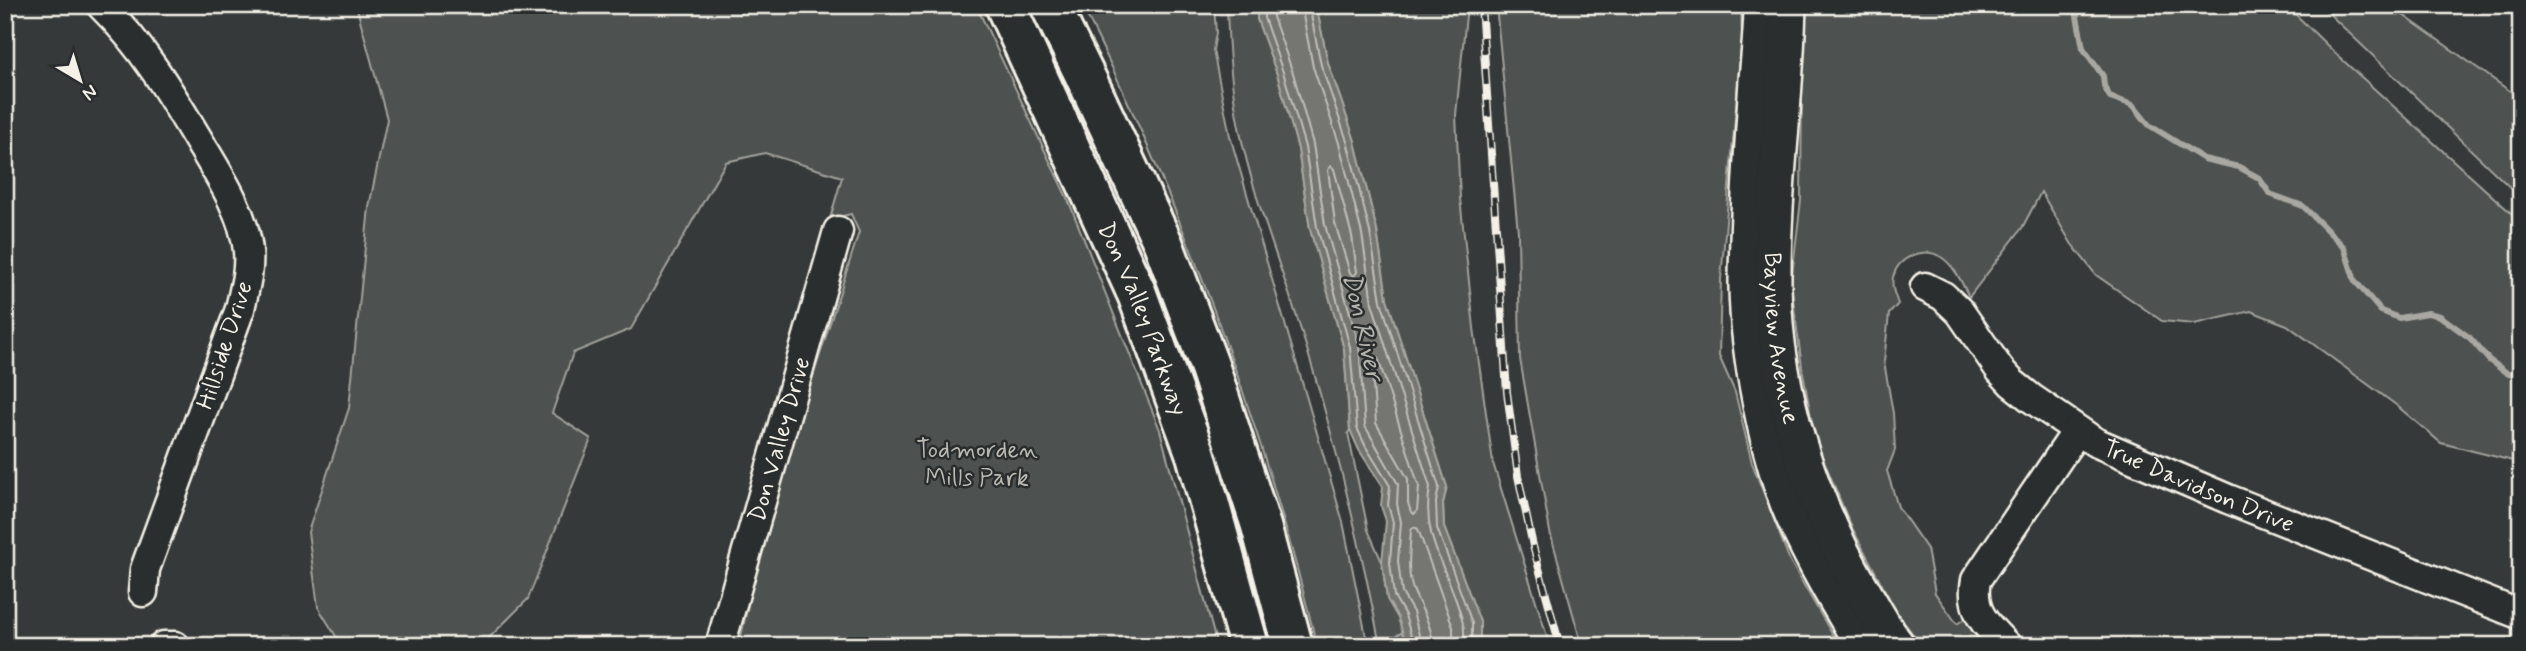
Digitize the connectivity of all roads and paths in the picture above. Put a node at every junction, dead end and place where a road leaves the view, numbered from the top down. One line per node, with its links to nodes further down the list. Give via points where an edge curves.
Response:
1 (101, 5): 9 (street, Hillside Drive, via 153,65 184,116 227,188 248,249 240,309 145,569)
2 (1005, 5): 14 (highway, Don Valley Parkway, via 1136,294 1196,454)
3 (1050, 5): 15 (highway, Don Valley Parkway, via 1163,243 1210,368)
4 (1762, 5): 16 (main road, Bayview Avenue, via 1748,275 1751,341 1761,400 1792,513)
5 (1788, 5): 17 (main road, Bayview Avenue, via 1773,285 1786,397 1816,502 1852,574)
6 (838, 231): 13 (street, Don Valley Drive)
7 (1925, 287): 8 (street, True Davidson Drive, via 1960,312 2012,383)
8 (2077, 431): 10 (street, True Davidson Drive, via 2228,499); 18 (street, via 1976,580 1975,606)
9 (143, 592)
10 (2521, 615)
11 (164, 646): 12 (street)
12 (175, 646)
13 (720, 646)
14 (1249, 646)
15 (1293, 646)
16 (1864, 646)
17 (1897, 646)
18 (2007, 646)

